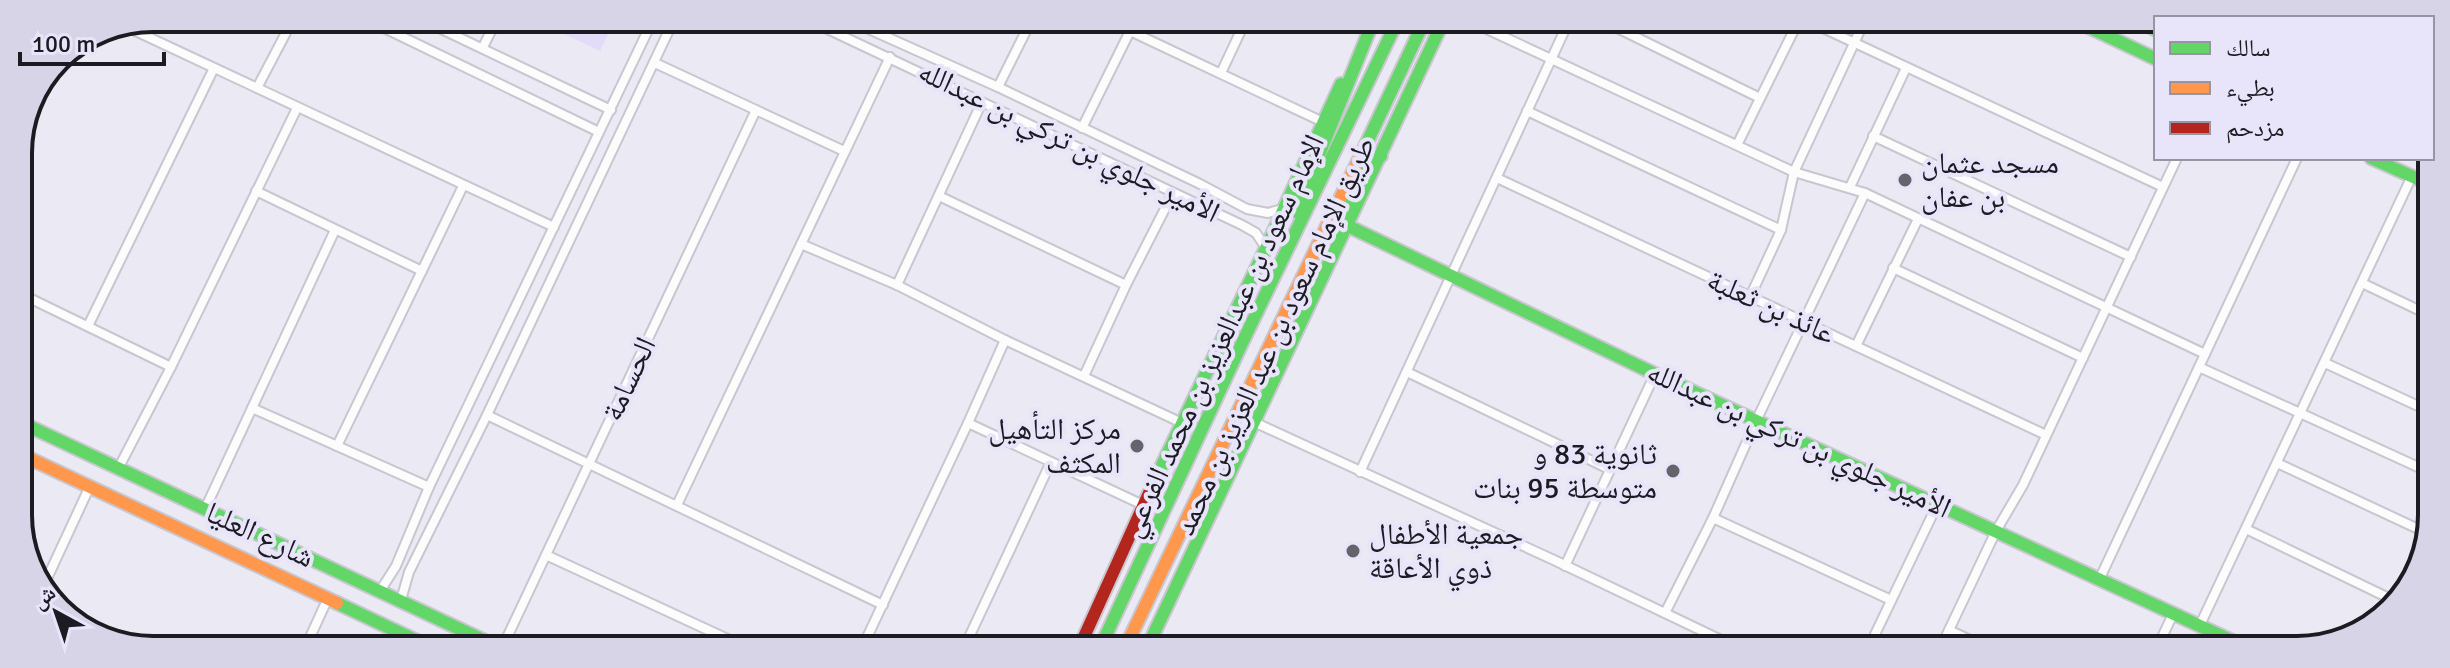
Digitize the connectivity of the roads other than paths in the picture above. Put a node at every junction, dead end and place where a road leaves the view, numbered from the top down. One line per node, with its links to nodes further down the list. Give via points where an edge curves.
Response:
1 (286, 32): 40 (street)
2 (392, 32): 49 (street)
3 (448, 32): 27 (street)
4 (490, 32): 27 (street)
5 (647, 32): 44 (street)
6 (668, 32): 33 (street)
7 (834, 32): 29 (street, الأمير جلوي بن تركي بن عبدالله)
8 (874, 32): 28 (street, الأمير جلوي بن تركي بن عبدالله)
9 (1026, 32): 39 (street)
10 (1130, 32): 48 (street)
11 (1140, 32): 37 (street)
12 (1240, 32): 37 (street)
13 (1367, 32): 47 (main road, الإمام سعود بن عبدالعزيز بن محمد الفرعي)
14 (1368, 32): 95 (main road)
15 (1392, 32): 95 (main road, طريق الإمام سعود بن عبد العزيز بن محمد)
16 (1419, 32): 87 (main road, طريق الإمام سعود بن عبد العزيز بن محمد)
17 (1438, 32): 53 (main road)
18 (1493, 32): 31 (street)
19 (1564, 32): 31 (street)
20 (1625, 32): 41 (street)
21 (1793, 32): 41 (street)
22 (1831, 32): 26 (street)
23 (1859, 32): 26 (street)
24 (2099, 32): 30 (main road)
25 (140, 33): 34 (street)
26 (1854, 43): 36 (street); 57 (street)
27 (483, 47): 44 (street)
28 (922, 55): 32 (street, الأمير جلوي بن تركي بن عبدالله); 35 (street)
29 (890, 57): 35 (street, الأمير جلوي بن تركي بن عبدالله); 52 (street)
30 (2154, 58)
31 (1551, 60): 46 (street); 51 (street)
32 (936, 61): 38 (street); 39 (street, الأمير جلوي بن تركي بن عبدالله)
33 (655, 63): 45 (street); 86 (street)
34 (214, 68): 40 (street); 93 (street)
35 (915, 68): 38 (street, الأمير جلوي بن تركي بن عبدالله)
36 (1906, 68): 50 (street); 63 (street)
37 (1221, 73): 47 (street)
38 (928, 75): 42 (street, الأمير جلوي بن تركي بن عبدالله)
39 (998, 87): 48 (street, الأمير جلوي بن تركي بن عبدالله)
40 (257, 88): 43 (street)
41 (1760, 98): 51 (street)
42 (982, 102): 65 (street, الأمير جلوي بن تركي بن عبدالله); 67 (street)
43 (297, 108): 61 (street); 64 (street)
44 (611, 110): 49 (street)
45 (756, 110): 52 (street); 119 (street, الحسامة)
46 (1527, 111): 59 (street); 75 (street)
47 (1323, 122): 69 (main road, الإمام سعود بن عبدالعزيز بن محمد الفرعي)
48 (1082, 128): 68 (street, الأمير جلوي بن تركي بن عبدالله)
49 (599, 132): 73 (street)
50 (1873, 136): 62 (street); 78 (street)
51 (1737, 145): 57 (street)
52 (844, 151): 76 (street)
53 (1381, 156): 72 (main road); 87 (main road, via 1368,167 1315,271)
54 (2176, 160): 63 (street)
55 (2296, 160): 97 (street)
56 (2376, 160): 58 (main road)
57 (1794, 172): 62 (street); 75 (street)
58 (2412, 176): 60 (main road); 83 (street)
59 (1497, 178): 81 (street); 88 (street, عائذ بن ثعلبة)
60 (2418, 179)
61 (463, 186): 73 (street); 80 (street)
62 (1850, 187): 66 (street)
63 (2163, 187): 78 (street)
64 (256, 191): 74 (street); 100 (street)
65 (1173, 193): 71 (street, الأمير جلوي بن تركي بن عبدالله); 85 (street)
66 (1865, 193): 70 (street); 92 (street)
67 (939, 196): 84 (street); 85 (street)
68 (1247, 209): 69 (street, الأمير جلوي بن تركي بن عبدالله); 71 (street, via 1256,218)
69 (1282, 209): 77 (main road, الإمام سعود بن عبدالعزيز بن محمد الفرعي)
70 (1918, 219): 79 (street); 90 (street)
71 (1242, 225): 77 (street, الأمير جلوي بن تركي بن عبدالله)
72 (1348, 226): 81 (main road, الأمير جلوي بن تركي بن عبدالله); 110 (main road)
73 (554, 227): 82 (street)
74 (335, 230): 80 (street); 106 (street)
75 (1781, 230): 88 (street)
76 (801, 244): 84 (street); 127 (street)
77 (1266, 248): 112 (main road, الإمام سعود بن عبدالعزيز بن محمد الفرعي)
78 (2131, 257): 90 (street)
79 (1893, 268): 96 (street); 98 (street)
80 (422, 271): 115 (street)
81 (1452, 275): 102 (street); 103 (main road, الأمير جلوي بن تركي بن عبدالله)
82 (531, 278): 86 (street); 125 (street)
83 (2362, 283): 91 (street); 99 (street)
84 (897, 285): 94 (street)
85 (1126, 285): 104 (street)
86 (548, 287): 108 (street)
87 (1299, 288): 159 (main road, طريق الإمام سعود بن عبد العزيز بن محمد)
88 (1750, 297): 92 (street, عائذ بن ثعلبة)
89 (32, 299): 93 (street)
90 (2108, 307): 97 (street); 98 (street)
91 (2418, 310)
92 (1802, 322): 96 (street, عائذ بن ثعلبة); 109 (street)
93 (88, 326): 100 (street)
94 (1005, 340): 104 (street); 111 (street)
95 (1242, 343): 158 (main road, طريق الإمام سعود بن عبد العزيز بن محمد)
96 (1856, 346): 114 (street, عائذ بن ثعلبة)
97 (2205, 354): 101 (street)
98 (2083, 358): 114 (street)
99 (2325, 363): 105 (street); 107 (street)
100 (171, 367): 121 (street)
101 (2199, 367): 107 (street); 139 (street)
102 (1407, 372): 122 (street); 123 (street)
103 (1655, 374): 109 (main road, الأمير جلوي بن تركي بن عبدالله); 122 (street)
104 (1084, 376): 112 (street)
105 (2418, 406)
106 (252, 408): 115 (street); 129 (street)
107 (2300, 413): 117 (street); 120 (street)
108 (487, 415): 119 (street); 138 (street)
109 (1757, 419): 126 (main road, الأمير جلوي بن تركي بن عبدالله); 130 (street)
110 (1254, 422): 123 (street); 160 (main road)
111 (968, 423): 118 (street); 145 (street)
112 (1182, 423): 128 (main road, الإمام سعود بن عبدالعزيز بن محمد الفرعي)
113 (32, 428): 121 (main road, شارع العليا)
114 (2046, 435): 133 (street)
115 (337, 446): 125 (street)
116 (32, 459): 124 (main road, شارع العليا)
117 (2277, 463): 131 (street); 132 (street)
118 (1050, 464): 128 (street); 156 (street)
119 (588, 465): 127 (street); 134 (street, الحسامة)
120 (2418, 467)
121 (118, 469): 129 (main road, شارع العليا)
122 (1609, 469): 136 (street)
123 (1360, 472): 136 (street)
124 (90, 486): 137 (street); 142 (main road, شارع العليا)
125 (429, 487): 135 (street)
126 (1938, 503): 133 (main road, الأمير جلوي بن تركي بن عبدالله); 144 (street)
127 (677, 505): 145 (street)
128 (1143, 505): 157 (main road, الإمام سعود بن عبدالعزيز بن محمد الفرعي)
129 (205, 509): 140 (main road, شارع العليا)
130 (1713, 518): 144 (street); 146 (street)
131 (2417, 528)
132 (2246, 529): 141 (street); 148 (street)
133 (1996, 531): 139 (main road, الأمير جلوي بن تركي بن عبدالله); 149 (street)
134 (546, 555): 153 (street, الحسامة); 154 (street)
135 (396, 566): 138 (street); 140 (street)
136 (1565, 566): 146 (street)
137 (50, 572)
138 (409, 572): 143 (street)
139 (2100, 578): 147 (main road, الأمير جلوي بن تركي بن عبدالله)
140 (380, 591): 143 (main road, شارع العليا)
141 (2386, 597)
142 (328, 598): 150 (street); 151 (main road, شارع العليا)
143 (401, 600): 152 (main road, شارع العليا)
144 (1891, 600): 162 (street)
145 (883, 605): 155 (street)
146 (1665, 613): 161 (street)
147 (2173, 614): 148 (main road, الأمير جلوي بن تركي بن عبدالله); 165 (street)
148 (2200, 625): 166 (main road, الأمير جلوي بن تركي بن عبدالله)
149 (1949, 630): 163 (street); 164 (street)
150 (311, 636)
151 (407, 636)
152 (476, 636)
153 (507, 636)
154 (721, 636)
155 (868, 636)
156 (970, 636)
157 (1084, 636)
158 (1106, 636)
159 (1131, 636)
160 (1153, 636)
161 (1713, 636)
162 (1874, 636)
163 (1946, 636)
164 (1962, 636)
165 (2163, 636)
166 (2217, 636)

